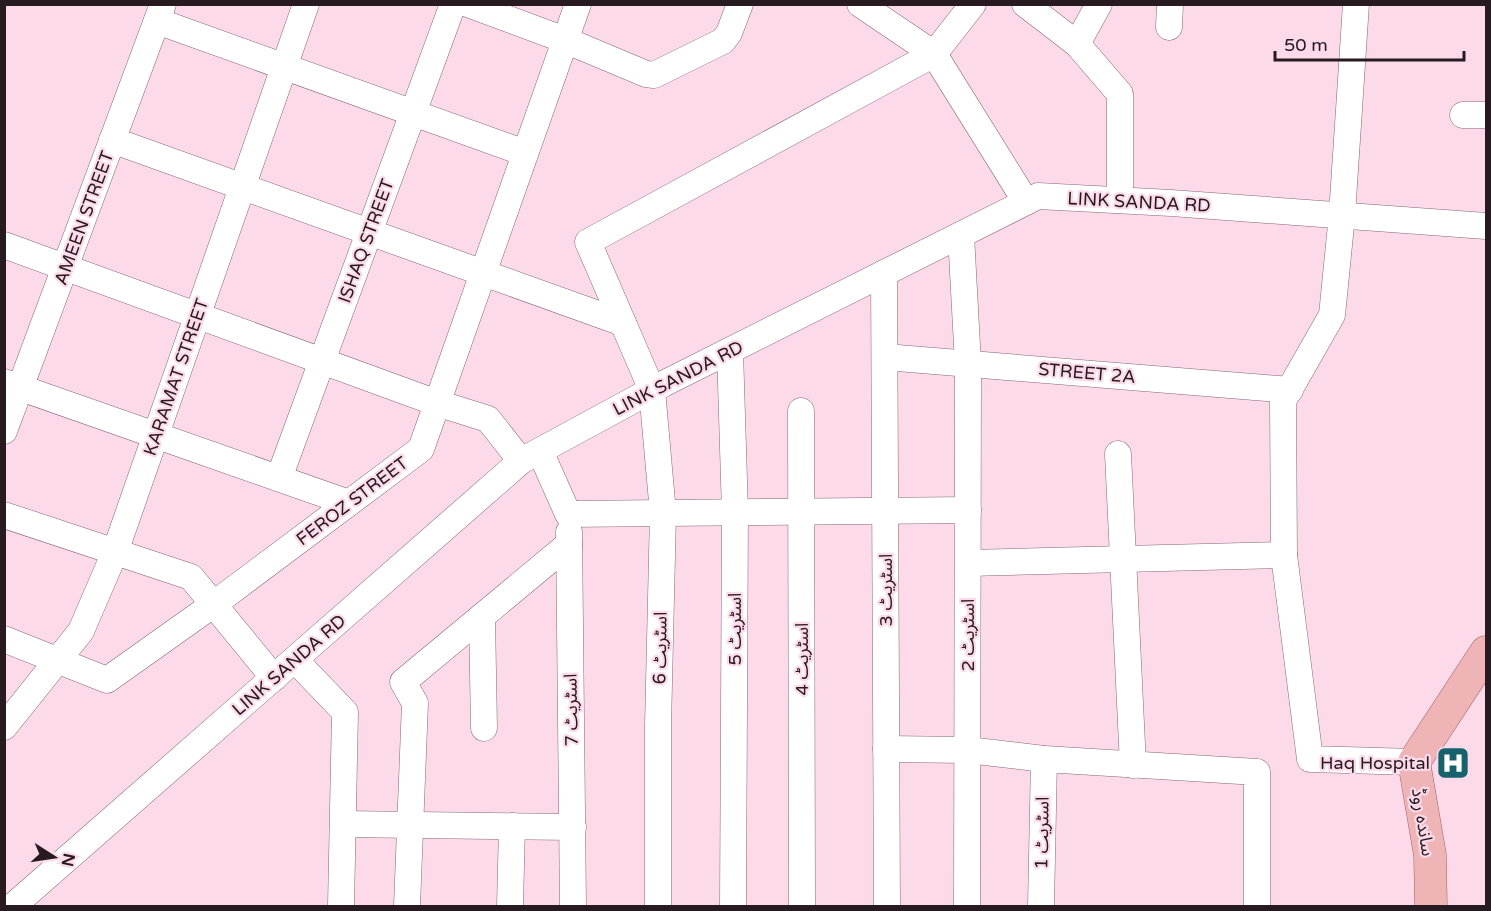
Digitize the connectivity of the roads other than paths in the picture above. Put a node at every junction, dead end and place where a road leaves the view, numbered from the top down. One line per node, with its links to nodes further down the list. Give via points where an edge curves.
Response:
1 (306, 4): 15 (street, KARAMAT STREET)
2 (453, 4): 16 (street, ISHAQ STREET)
3 (468, 4): 12 (street)
4 (578, 4): 12 (street, FEROZ STREET)
5 (740, 4): 12 (street, via 723,41 654,75)
6 (860, 4): 14 (street)
7 (973, 4): 14 (street)
8 (1025, 4): 13 (street)
9 (1099, 4): 13 (street)
10 (1356, 4): 22 (street)
11 (160, 13): 15 (street); 17 (street, AMEEN STREET)
12 (565, 40): 18 (street, FEROZ STREET)
13 (1077, 44): 20 (street, via 1119,94)
14 (933, 54): 21 (street); 31 (street, اسٹریٹ 6, via 588,242)
15 (285, 66): 16 (street); 19 (street, KARAMAT STREET)
16 (413, 113): 18 (street); 24 (street, ISHAQ STREET)
17 (112, 140): 19 (street); 27 (street, AMEEN STREET)
18 (525, 153): 28 (street, FEROZ STREET)
19 (243, 187): 24 (street); 30 (street, KARAMAT STREET)
20 (1120, 200): 21 (street, LINK SANDA RD, via 1038,196); 22 (street, LINK SANDA RD)
21 (1026, 202): 25 (street, LINK SANDA RD)
22 (1342, 215): 23 (street, LINK SANDA RD); 38 (street, via 1332,315)
23 (1486, 226)
24 (369, 232): 28 (street); 34 (street, ISHAQ STREET)
25 (961, 235): 29 (street, LINK SANDA RD); 35 (street, اسٹریٹ 2)
26 (4, 245): 27 (street)
27 (65, 267): 30 (street); 36 (street, AMEEN STREET)
28 (483, 273): 31 (street); 39 (street, FEROZ STREET)
29 (884, 273): 32 (street, LINK SANDA RD); 33 (street, اسٹریٹ 3)
30 (198, 315): 34 (street); 42 (street, KARAMAT STREET)
31 (623, 323): 37 (street, اسٹریٹ 6)
32 (730, 351): 37 (street, LINK SANDA RD); 50 (street, اسٹریٹ 5)
33 (885, 357): 35 (street, STREET 2A); 47 (street, اسٹریٹ 3)
34 (322, 361): 39 (street); 45 (street, ISHAQ STREET)
35 (968, 364): 38 (street, STREET 2A); 48 (street, اسٹریٹ 2)
36 (12, 385): 41 (street, AMEEN STREET); 42 (street)
37 (652, 390): 44 (street, LINK SANDA RD); 51 (street, اسٹریٹ 6)
38 (1290, 390): 56 (street, via 1283,401)
39 (437, 403): 44 (street, via 488,419); 46 (street, FEROZ STREET, via 421,449)
40 (801, 411): 49 (street, اسٹریٹ 4)
41 (4, 431)
42 (156, 435): 45 (street); 55 (street, KARAMAT STREET)
43 (1118, 454): 57 (street)
44 (531, 456): 52 (street); 64 (street, LINK SANDA RD)
45 (279, 478): 46 (street)
46 (349, 503): 59 (street, FEROZ STREET)
47 (885, 510): 48 (street); 49 (street); 68 (street, اسٹریٹ 3)
48 (968, 510): 58 (street, اسٹریٹ 2)
49 (801, 511): 50 (street); 84 (street, اسٹریٹ 4)
50 (735, 512): 51 (street); 83 (street, اسٹریٹ 5)
51 (663, 513): 52 (street); 82 (street, اسٹریٹ 6)
52 (568, 514): 54 (street, اسٹریٹ 7)
53 (4, 515): 55 (street)
54 (569, 544): 60 (street); 76 (street, اسٹریٹ 7)
55 (115, 552): 59 (street, via 191,577); 63 (street, KARAMAT STREET, via 81,631)
56 (1284, 555): 57 (street); 71 (street, via 1310,759)
57 (1124, 559): 58 (street); 72 (street)
58 (968, 562): 69 (street, اسٹریٹ 2)
59 (214, 604): 63 (street, FEROZ STREET, via 107,680); 65 (street)
60 (482, 616): 67 (street); 74 (street, via 403,682 415,702)
61 (4, 639): 63 (street, FEROZ STREET)
62 (1486, 652): 71 (main road, ساندہ روڈ)
63 (58, 660): 66 (street, KARAMAT STREET)
64 (295, 660): 65 (street, LINK SANDA RD); 73 (street, via 345,712)
65 (274, 678): 77 (street, LINK SANDA RD)
66 (4, 727)
67 (484, 728)
68 (886, 749): 69 (street); 85 (street, اسٹریٹ 3)
69 (968, 750): 70 (street); 86 (street, اسٹریٹ 2)
70 (1044, 759): 72 (street); 87 (street, اسٹریٹ 1)
71 (1414, 762): 89 (main road, ساندہ روڈ, via 1430,855)
72 (1133, 765): 88 (street, via 1257,772)
73 (343, 824): 74 (street); 78 (street)
74 (410, 824): 75 (street); 79 (street)
75 (512, 826): 76 (street); 80 (street)
76 (573, 827): 81 (street, اسٹریٹ 7)
77 (13, 906)
78 (341, 906)
79 (407, 906)
80 (510, 906)
81 (573, 906)
82 (658, 906)
83 (733, 906)
84 (802, 906)
85 (887, 906)
86 (967, 906)
87 (1041, 906)
88 (1257, 906)
89 (1431, 906)

